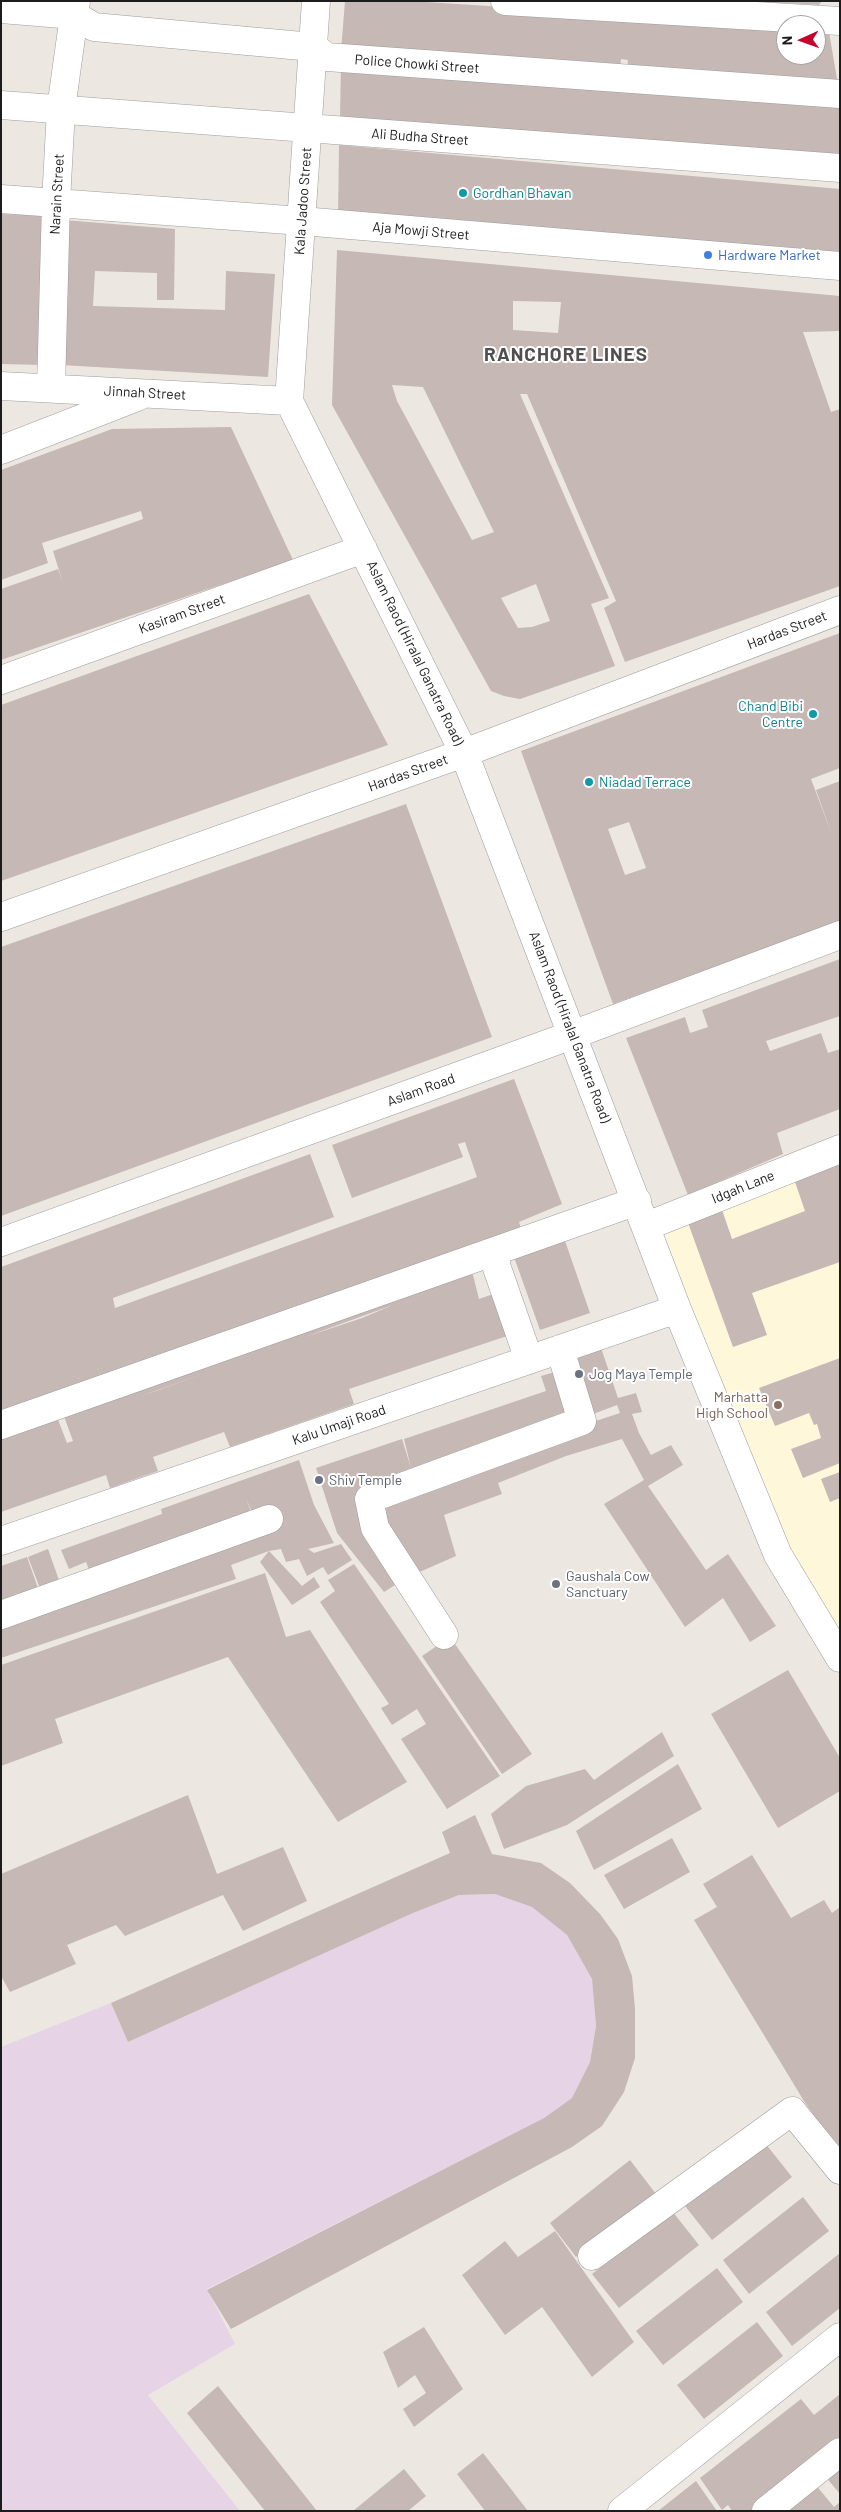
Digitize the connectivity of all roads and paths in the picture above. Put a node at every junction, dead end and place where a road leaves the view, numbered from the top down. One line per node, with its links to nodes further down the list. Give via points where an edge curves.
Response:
1 (316, 1): 6 (street, Kala Jadoo Street)
2 (505, 1): 5 (street)
3 (75, 8): 4 (street, Police Chowki Street); 6 (street, Police Chowki Street, via 94,27); 9 (street, Narain Street)
4 (1, 9)
5 (840, 21)
6 (313, 46): 7 (street, Police Chowki Street, via 327,57); 10 (street, Kala Jadoo Street)
7 (840, 94)
8 (1, 104): 9 (street, Ali Budha Street)
9 (61, 110): 10 (street, Ali Budha Street); 13 (street, Narain Street)
10 (308, 129): 11 (street, Ali Budha Street); 14 (street, Kala Jadoo Street)
11 (840, 168)
12 (1, 199): 13 (street, Aja Mowji Street)
13 (56, 202): 14 (street, Aja Mowji Street); 17 (street, Narain Street)
14 (302, 221): 15 (street, Aja Mowji Street); 19 (street, Kala Jadoo Street)
15 (840, 266)
16 (1, 386): 17 (street, Jinnah Street)
17 (51, 388): 18 (street, Jinnah Street)
18 (147, 393): 19 (street, Jinnah Street); 20 (street)
19 (289, 400): 21 (street, Aslam Raod (Hiralal Ganatra Road))
20 (1, 450)
21 (363, 549): 23 (street, Kasiram Street); 24 (street, Aslam Raod (Hiralal Ganatra Road))
22 (840, 610): 24 (street, Hardas Street)
23 (1, 680)
24 (464, 752): 25 (street, Hardas Street); 27 (street, Aslam Raod (Hiralal Ganatra Road))
25 (1, 917)
26 (840, 935): 27 (street, Aslam Road)
27 (572, 1035): 29 (street, Aslam Raod (Hiralal Ganatra Road)); 31 (street, Aslam Road)
28 (840, 1149): 30 (street, Idgah Lane)
29 (637, 1201): 30 (street, Aslam Raod (Hiralal Ganatra Road)); 32 (street)
30 (647, 1226): 33 (street, Aslam Raod (Hiralal Ganatra Road))
31 (1, 1242)
32 (496, 1260): 35 (street); 36 (street); 37 (street)
33 (677, 1309): 34 (street, Kalu Umaji Road); 42 (street, Aslam Raod (Hiralal Ganatra Road), via 778,1555)
34 (560, 1349): 35 (street, Kalu Umaji Road); 41 (street, via 582,1421 369,1499 375,1528)
35 (529, 1360): 39 (street, Kalu Umaji Road)
36 (133, 1398)
37 (1, 1425)
38 (269, 1519): 40 (street)
39 (1, 1542)
40 (1, 1615)
41 (444, 1635)
42 (840, 1658)
43 (840, 2170): 44 (street, via 792,2111)
44 (592, 2256)
45 (840, 2337): 47 (street)
46 (840, 2452): 48 (street)
47 (622, 2511)
48 (766, 2511)

